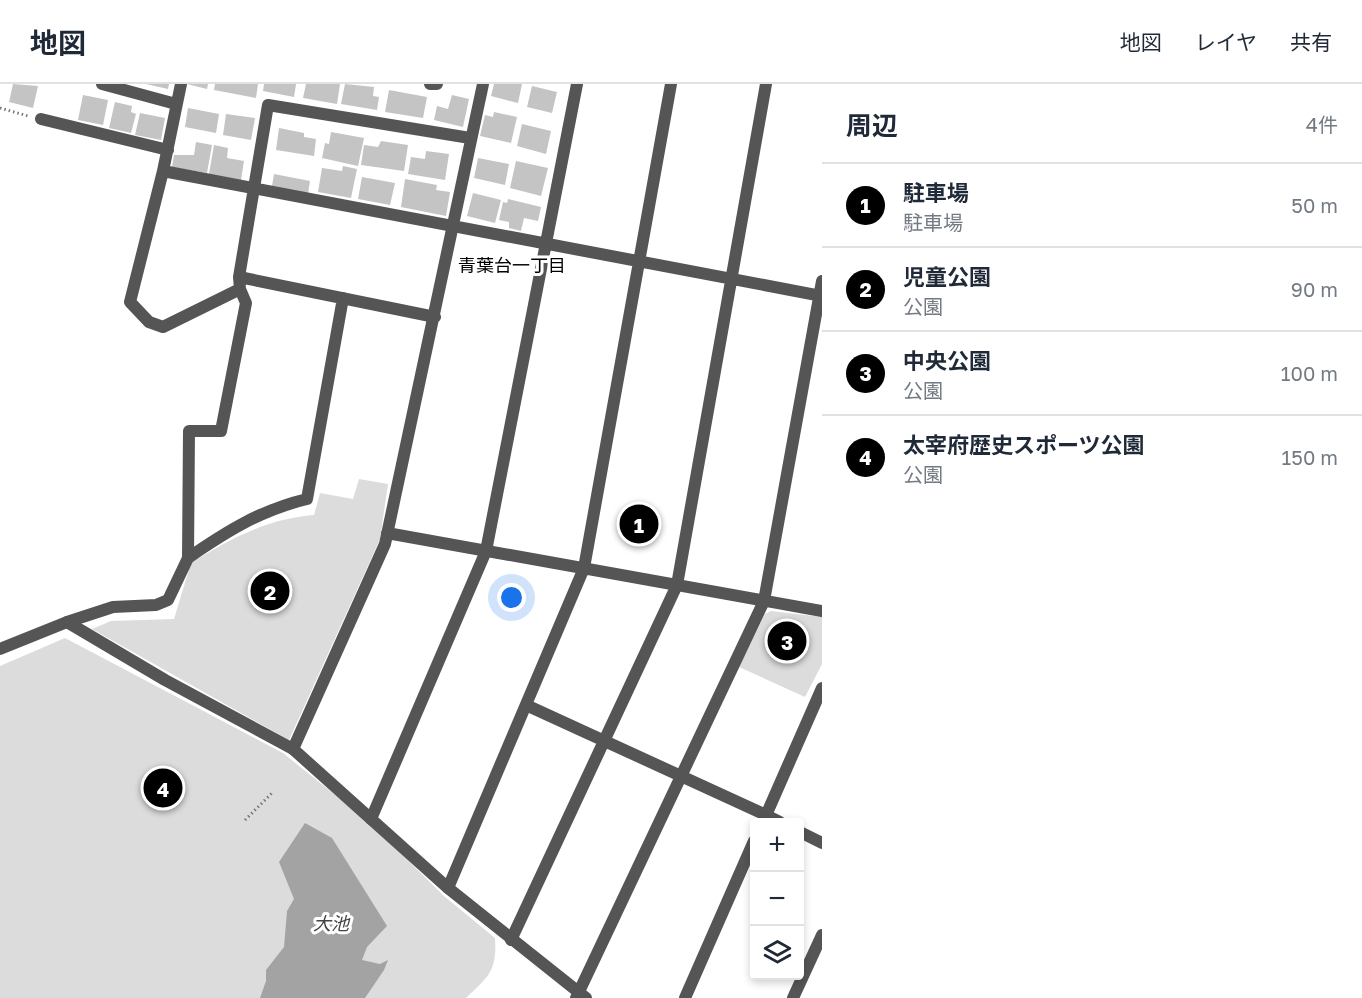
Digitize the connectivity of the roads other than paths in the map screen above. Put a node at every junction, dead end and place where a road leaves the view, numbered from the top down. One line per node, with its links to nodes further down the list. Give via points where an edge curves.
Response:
1 (102, 84): 9 (street)
2 (181, 84): 9 (street)
3 (430, 84): 4 (street)
4 (437, 84)
5 (483, 84): 11 (street)
6 (576, 84): 16 (street)
7 (671, 84): 17 (street)
8 (765, 84): 18 (street)
9 (176, 104): 12 (street)
10 (41, 119): 12 (street)
11 (470, 138): 14 (street, via 268,105); 15 (street)
12 (168, 150): 13 (street)
13 (163, 171): 14 (street); 20 (street, via 130,302 148,322 163,327)
14 (254, 188): 15 (street); 20 (street)
15 (453, 226): 16 (street); 23 (street)
16 (545, 244): 17 (street); 25 (street)
17 (639, 262): 18 (street); 27 (street)
18 (732, 279): 21 (street); 28 (street)
19 (822, 281): 21 (street)
20 (240, 283): 22 (street); 26 (street, via 246,303 221,431 189,431)
21 (821, 296): 29 (street)
22 (343, 298): 23 (street); 26 (street, via 307,499 254,515)
23 (435, 317): 24 (street)
24 (387, 532): 25 (street); 36 (street)
25 (486, 551): 27 (street); 40 (street)
26 (188, 558): 31 (street, via 164,604 113,607)
27 (584, 568): 28 (street); 34 (street)
28 (677, 585): 29 (street); 35 (street)
29 (764, 601): 30 (street); 37 (street)
30 (822, 611)
31 (67, 621): 32 (street); 36 (street, via 165,680)
32 (0, 650)
33 (822, 688): 39 (street)
34 (526, 705): 35 (street); 44 (street)
35 (605, 741): 37 (street); 46 (street)
36 (293, 749): 40 (street)
37 (680, 776): 38 (street); 47 (street)
38 (762, 818)
39 (764, 818)
40 (371, 819): 44 (street)
41 (804, 834): 42 (street)
42 (822, 843)
43 (750, 850): 48 (street)
44 (448, 888): 46 (street)
45 (822, 935): 49 (street)
46 (511, 940): 47 (street)
47 (581, 996)
48 (686, 998)
49 (793, 998)

